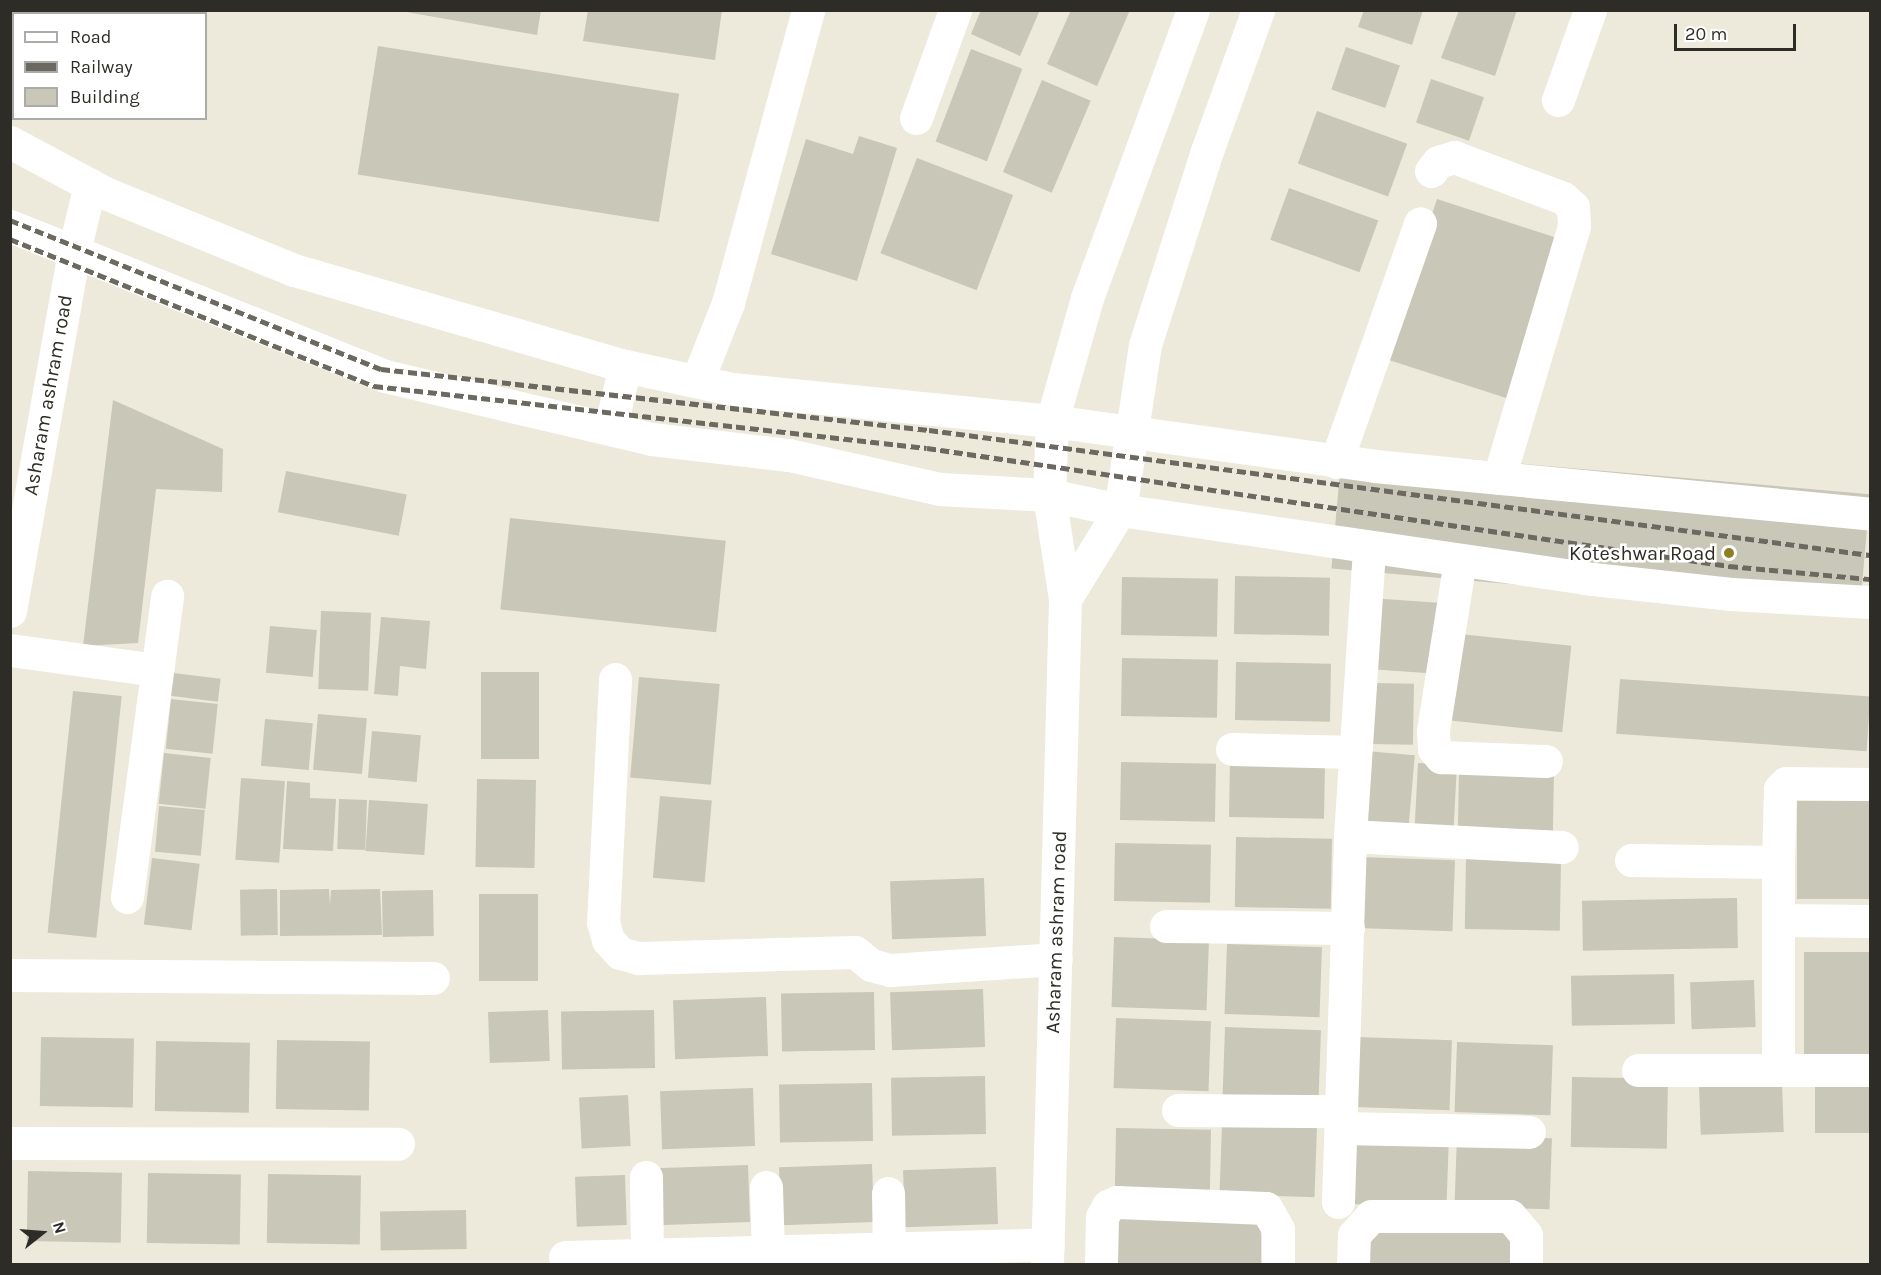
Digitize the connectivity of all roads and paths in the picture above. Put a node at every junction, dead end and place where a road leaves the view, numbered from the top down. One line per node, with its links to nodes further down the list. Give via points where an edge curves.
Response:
1 (808, 10): 15 (street, via 728,303)
2 (955, 10): 7 (street)
3 (1193, 10): 16 (street, Asharam ashram road, via 1087,298)
4 (1257, 10): 18 (street, via 1144,345)
5 (1590, 10): 6 (street)
6 (1558, 100)
7 (916, 118)
8 (10, 142): 10 (street)
9 (1431, 171): 20 (street, via 1438,162 1454,157 1563,198 1573,207 1574,226)
10 (90, 185): 13 (street, Asharam ashram road); 14 (street, via 294,270)
11 (1420, 223): 19 (street)
12 (10, 226): 13 (street)
13 (74, 251): 17 (street, via 385,376); 29 (street, Asharam ashram road)
14 (625, 366): 15 (street); 17 (street)
15 (697, 381): 16 (street, via 732,389)
16 (1052, 422): 18 (street); 21 (street, Asharam ashram road)
17 (610, 429): 21 (street, via 652,439 789,455 940,489)
18 (1133, 434): 19 (street); 22 (street)
19 (1336, 462): 20 (street)
20 (1499, 478): 23 (street)
21 (1049, 495): 22 (street); 27 (street, Asharam ashram road)
22 (1120, 510): 24 (street); 27 (street)
23 (1870, 514)
24 (1369, 547): 25 (street); 34 (street)
25 (1460, 560): 28 (street, via 1731,594); 35 (street, via 1433,731 1434,749 1441,757)
26 (167, 596): 31 (street)
27 (1065, 599): 46 (street, Asharam ashram road)
28 (1870, 602)
29 (11, 605)
30 (10, 650): 31 (street)
31 (156, 670): 41 (street)
32 (615, 679): 46 (street, via 603,922 608,940 620,953 638,958 855,952 871,965 890,970)
33 (1232, 749): 34 (street)
34 (1355, 752): 37 (street)
35 (1546, 761)
36 (1870, 784): 40 (street, via 1786,783 1780,789)
37 (1350, 836): 38 (street); 45 (street)
38 (1562, 848)
39 (1631, 860): 40 (street)
40 (1778, 862): 42 (street)
41 (127, 897)
42 (1778, 920): 43 (street); 49 (street)
43 (1870, 921)
44 (1166, 926): 45 (street)
45 (1348, 928): 53 (street)
46 (1056, 959): 63 (street, Asharam ashram road)
47 (10, 975): 48 (street)
48 (433, 978)
49 (1778, 1069): 50 (street); 51 (street)
50 (1638, 1070)
51 (1870, 1070)
52 (1178, 1110): 53 (street)
53 (1341, 1119): 54 (street); 60 (street)
54 (1529, 1132)
55 (10, 1143): 56 (street)
56 (398, 1144)
57 (646, 1177): 64 (street)
58 (766, 1187): 62 (street)
59 (888, 1193): 61 (street)
60 (1338, 1202)
61 (888, 1249): 62 (street); 63 (street)
62 (768, 1253): 64 (street)
63 (1048, 1254)
64 (647, 1256): 65 (street)
65 (565, 1257)
66 (1101, 1264): 67 (street, via 1102,1217 1108,1206 1117,1202 1266,1208 1278,1229)
67 (1278, 1264)
68 (1353, 1264): 69 (street, via 1354,1235 1371,1216 1510,1216 1526,1235)
69 (1527, 1264)

